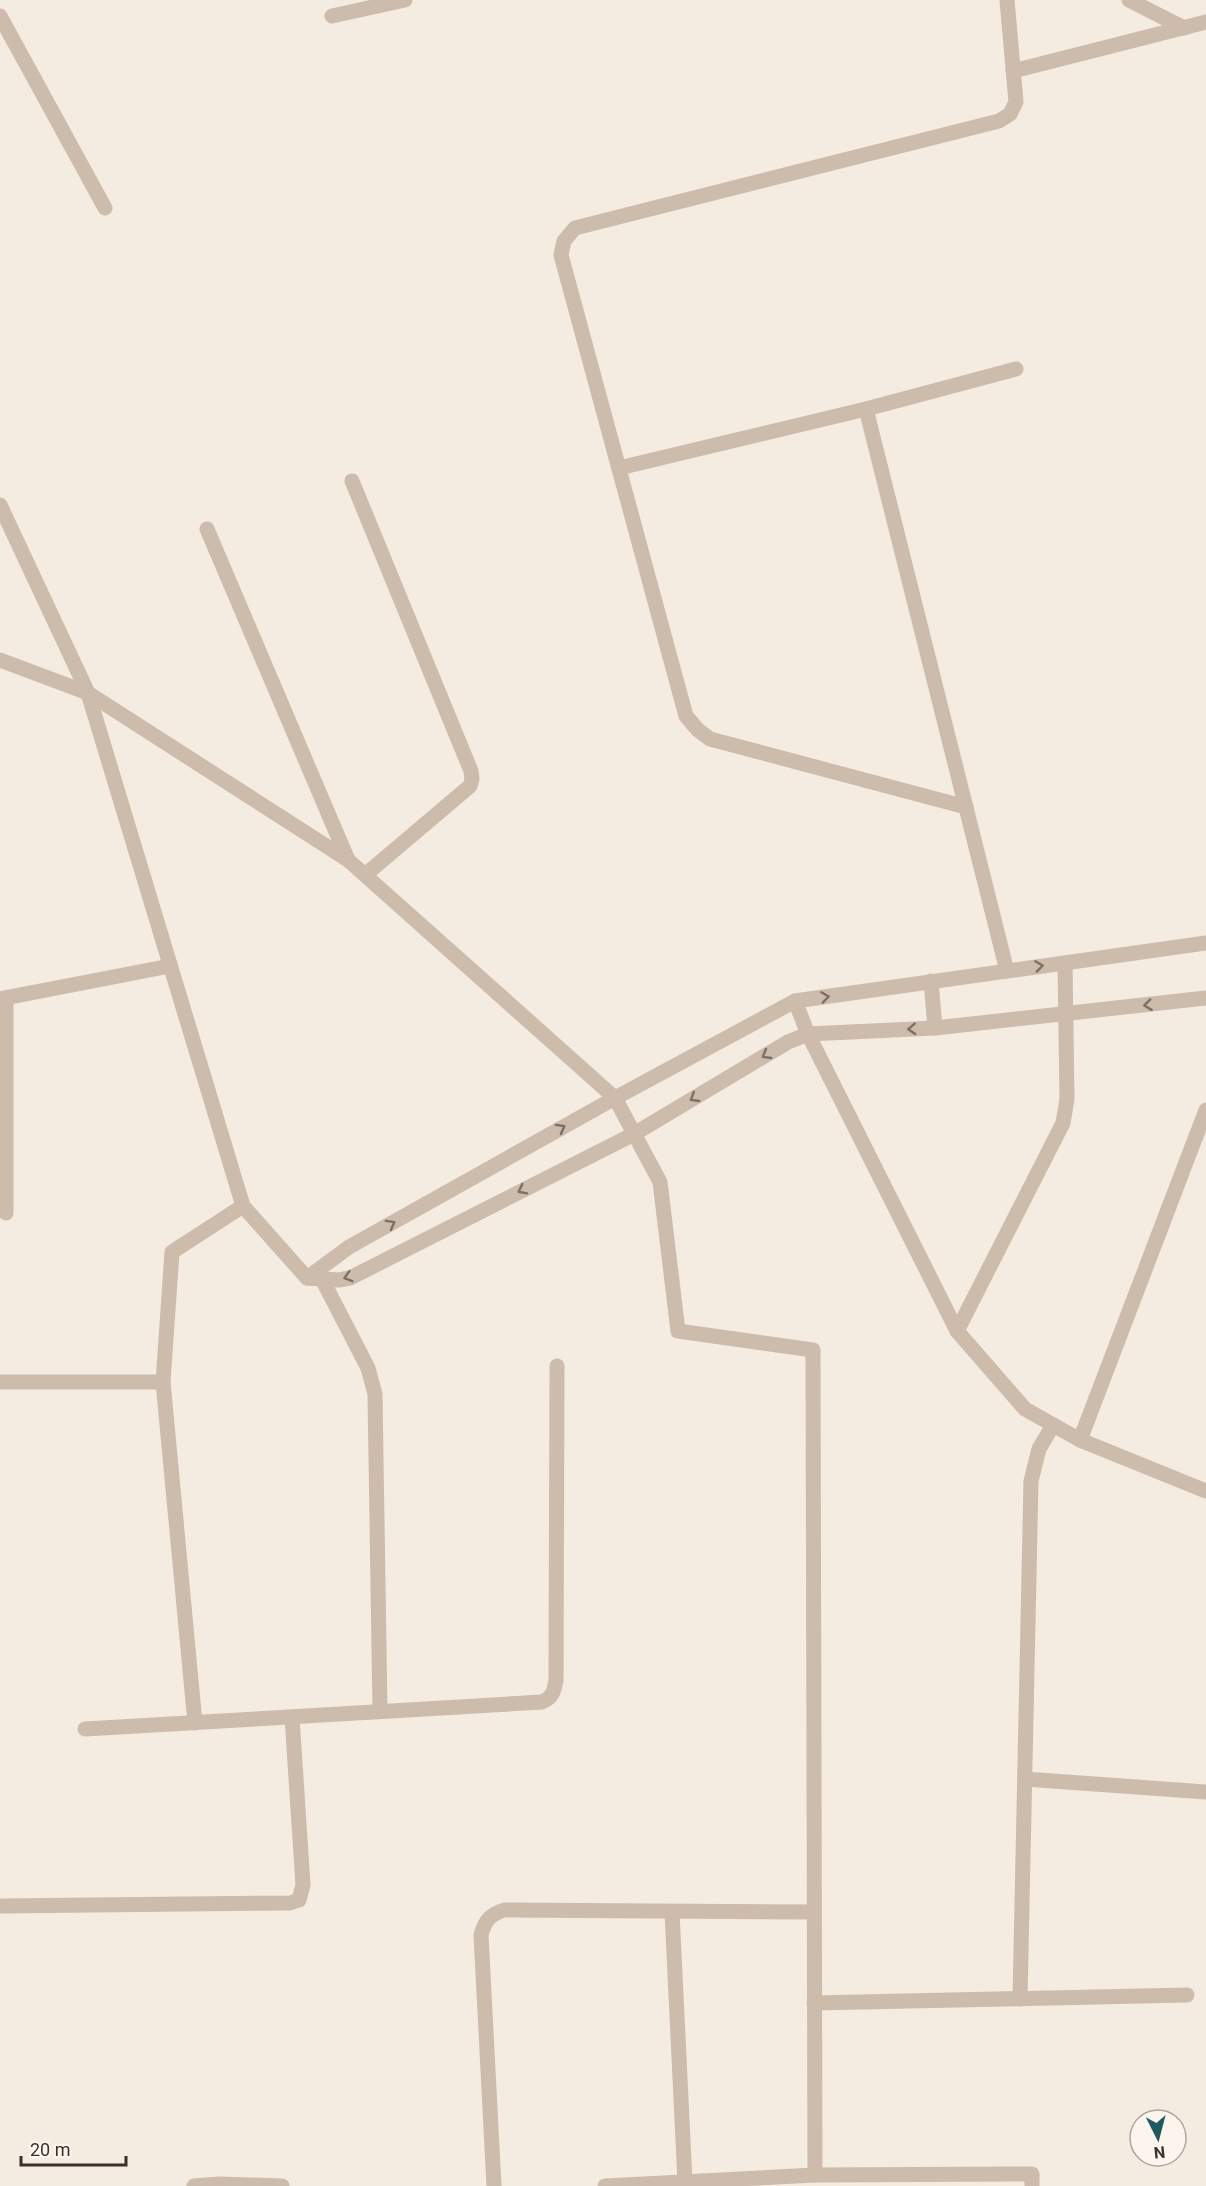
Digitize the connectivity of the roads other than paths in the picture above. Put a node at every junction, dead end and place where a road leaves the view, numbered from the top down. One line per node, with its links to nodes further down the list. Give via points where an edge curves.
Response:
1 (405, 0): 5 (street)
2 (1007, 0): 8 (street)
3 (1129, 0): 7 (street)
4 (0, 16): 9 (street)
5 (332, 16)
6 (1206, 22): 7 (street)
7 (1184, 28): 8 (street)
8 (1013, 71): 12 (street, via 1016,102 1010,114 999,121 575,228 564,241 561,255)
9 (105, 208)
10 (1016, 369): 11 (street)
11 (867, 409): 12 (street); 18 (street)
12 (619, 468): 18 (street, via 686,716 698,730 710,739)
13 (352, 482): 20 (street, via 472,779 470,786)
14 (0, 505): 17 (street)
15 (207, 529): 19 (street)
16 (0, 660): 17 (street)
17 (88, 693): 19 (street); 23 (street)
18 (966, 807): 24 (street)
19 (348, 860): 20 (street)
20 (365, 875): 32 (street)
21 (1206, 943): 22 (street)
22 (1065, 963): 24 (street, one-way to 22); 29 (street)
23 (170, 966): 26 (street); 35 (street)
24 (1007, 971): 25 (street)
25 (931, 981): 28 (street, one-way to 25); 30 (street)
26 (3, 998): 36 (street)
27 (1206, 998): 29 (street, one-way to 29)
28 (795, 1001): 31 (street); 32 (street)
29 (1065, 1014): 30 (street); 38 (street, via 1067,1099 1063,1123)
30 (935, 1028): 31 (street, one-way to 31)
31 (808, 1034): 34 (street, one-way to 34, via 788,1042); 38 (street)
32 (615, 1098): 34 (street); 37 (street, one-way to 32, via 349,1247)
33 (1206, 1110): 43 (street)
34 (634, 1134): 37 (street, one-way to 37, via 350,1278); 53 (street, via 660,1182 678,1331 813,1350)
35 (243, 1206): 37 (street); 41 (street, via 172,1252)
36 (6, 1213)
37 (315, 1279): 45 (street, via 368,1368 375,1394)
38 (957, 1331): 42 (street, via 1025,1409)
39 (557, 1366): 45 (street, via 554,1691 542,1702)
40 (0, 1382): 41 (street)
41 (163, 1382): 47 (street)
42 (1053, 1425): 43 (street); 49 (street, via 1039,1449 1032,1475)
43 (1080, 1440): 44 (street)
44 (1206, 1491)
45 (380, 1711): 46 (street)
46 (292, 1717): 47 (street); 51 (street, via 303,1885 298,1899 290,1903)
47 (195, 1723): 48 (street)
48 (85, 1729)
49 (1025, 1779): 50 (street); 55 (street)
50 (1206, 1792)
51 (0, 1906)
52 (672, 1912): 53 (street); 58 (street); 62 (street, via 504,1910 492,1914 484,1923 481,1935)
53 (814, 1912): 56 (street)
54 (1187, 1995): 55 (street)
55 (1020, 1999): 56 (street)
56 (814, 2003): 57 (street)
57 (815, 2175): 58 (street); 64 (street, via 1032,2174)
58 (685, 2182): 59 (street)
59 (645, 2185): 63 (street)
60 (194, 2186): 61 (street)
61 (282, 2186)
62 (494, 2186)
63 (605, 2186)
64 (1032, 2186)

